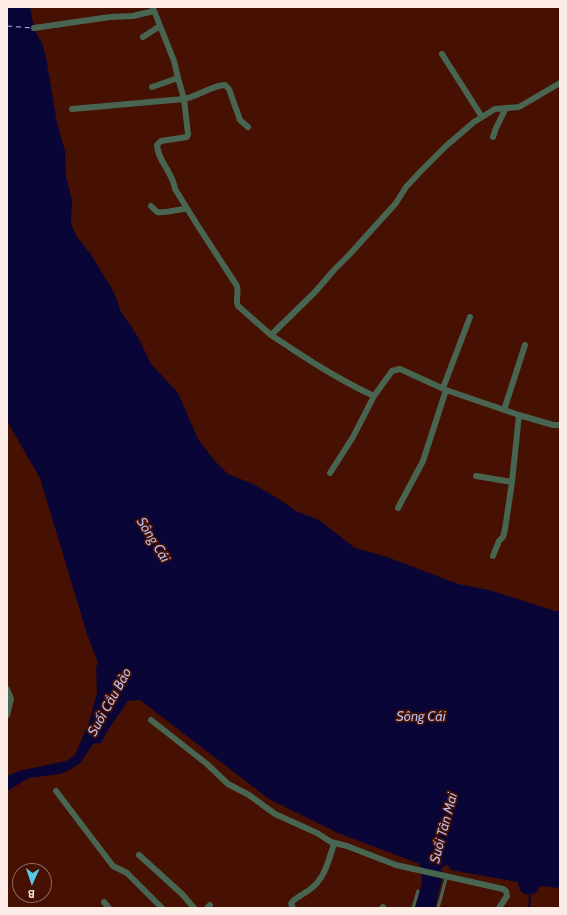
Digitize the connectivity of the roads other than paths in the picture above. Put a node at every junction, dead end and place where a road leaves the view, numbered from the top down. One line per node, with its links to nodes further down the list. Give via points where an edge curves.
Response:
1 (153, 9): 2 (street); 3 (street, via 133,16)
2 (160, 26): 4 (street); 6 (street, via 174,60)
3 (34, 28)
4 (143, 37)
5 (442, 54): 12 (street)
6 (178, 78): 8 (street); 9 (street)
7 (560, 83): 10 (street, via 524,105)
8 (152, 87)
9 (184, 99): 11 (street); 13 (street, via 225,85 229,89 240,120); 16 (street, via 187,137 161,141 157,144 158,153)
10 (506, 108): 12 (street, via 495,109); 14 (street)
11 (72, 109)
12 (482, 117): 18 (street, via 446,146 421,171 349,255)
13 (248, 126)
14 (493, 137)
15 (151, 206): 16 (street, via 162,213 180,208)
16 (187, 209): 18 (street, via 237,286 238,306)
17 (470, 317): 20 (street)
18 (271, 335): 21 (street, via 319,367)
19 (525, 345): 22 (street)
20 (445, 389): 21 (street, via 406,370 396,369 392,370); 22 (street); 28 (street, via 423,461)
21 (374, 396): 25 (street, via 350,443)
22 (504, 410): 23 (street)
23 (520, 415): 24 (street); 27 (street)
24 (560, 425)
25 (330, 473)
26 (476, 476): 27 (street)
27 (512, 482): 29 (street, via 503,537)
28 (398, 508)
29 (493, 556)
30 (7, 689): 31 (street, via 11,698)
31 (7, 716)
32 (151, 720): 34 (street, via 228,784 249,795 275,814 317,833)
33 (56, 791): 40 (street, via 113,866 127,873)
34 (334, 844): 36 (street, via 348,846 396,865); 42 (street, via 320,879 293,901)
35 (138, 855): 41 (street)
36 (447, 876): 44 (lane); 45 (street, via 503,889 507,896)
37 (418, 891): 43 (lane)
38 (104, 902): 39 (street)
39 (109, 908)
40 (162, 908)
41 (194, 908)
42 (293, 908)
43 (413, 908)
44 (438, 908)
45 (499, 908)

